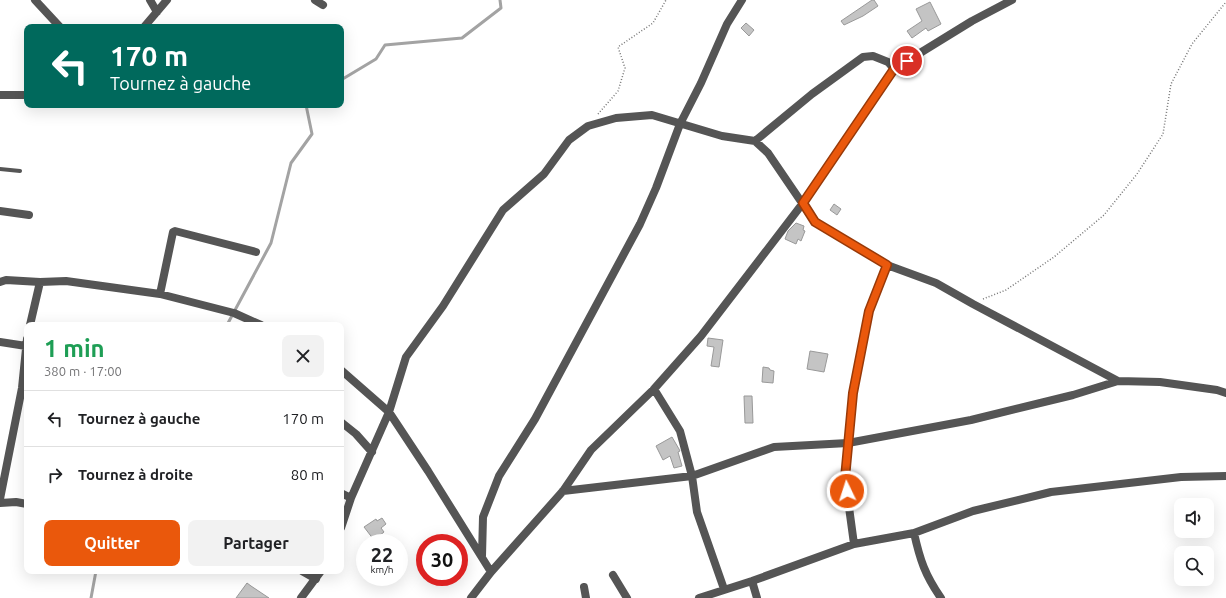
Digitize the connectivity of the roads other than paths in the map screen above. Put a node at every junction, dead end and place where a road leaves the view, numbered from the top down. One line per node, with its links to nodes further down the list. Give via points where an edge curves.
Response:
1 (35, 0): 9 (street)
2 (150, 0): 8 (street)
3 (167, 0): 8 (street)
4 (315, 0): 7 (street)
5 (742, 0): 14 (street, via 727,24)
6 (1012, 0): 11 (street, via 972,21)
7 (323, 5)
8 (157, 12): 10 (street)
9 (57, 24)
10 (147, 24)
11 (894, 69): 15 (street, via 888,62 873,56 862,57 812,94); 18 (street)
12 (0, 95): 13 (street)
13 (24, 95)
14 (680, 124): 15 (street, via 722,136); 35 (street, via 652,115 616,118 588,126 569,140 544,174 503,210 443,306 406,358); 50 (street, via 640,224 535,419 499,476 483,518)
15 (756, 141): 18 (street, via 768,153)
16 (0, 169): 17 (lane)
17 (20, 171)
18 (803, 203): 22 (street, via 815,222); 33 (street, via 701,336)
19 (0, 211): 20 (street)
20 (29, 216)
21 (256, 252): 25 (street, via 175,230)
22 (887, 265): 32 (street, via 936,283); 37 (street, via 869,311 853,393)
23 (0, 282): 24 (street)
24 (40, 282): 25 (street, via 66,281); 26 (street)
25 (160, 294): 27 (street, via 234,313)
26 (31, 322)
27 (254, 322)
28 (0, 342): 29 (street)
29 (24, 343)
30 (24, 366): 44 (street, via 22,388)
31 (344, 373): 35 (street)
32 (1118, 380): 34 (street, via 1160,382); 37 (street, via 1073,396 971,420)
33 (654, 389): 39 (street, via 680,431); 41 (street, via 591,450)
34 (1226, 392)
35 (389, 412): 38 (street); 50 (street)
36 (344, 424): 38 (street)
37 (848, 443): 39 (street, via 774,447); 49 (street, via 845,478)
38 (372, 452): 43 (street)
39 (692, 476): 41 (street); 58 (street, via 697,512)
40 (1226, 476): 48 (street, via 1181,477 1051,492 973,511)
41 (562, 491): 51 (street)
42 (344, 494): 43 (street)
43 (351, 498): 47 (street)
44 (0, 499)
45 (0, 503): 46 (street)
46 (24, 504)
47 (344, 519)
48 (914, 533): 49 (street); 65 (street, via 921,562)
49 (854, 544): 56 (street)
50 (482, 556): 51 (street)
51 (491, 572): 60 (street)
52 (307, 574): 55 (street)
53 (319, 574): 55 (street)
54 (613, 575): 62 (street)
55 (316, 579): 59 (street)
56 (752, 581): 58 (street); 64 (street)
57 (584, 587): 61 (street)
58 (724, 589): 63 (street)
59 (301, 598)
60 (471, 598)
61 (586, 598)
62 (627, 598)
63 (698, 598)
64 (757, 598)
65 (941, 598)

